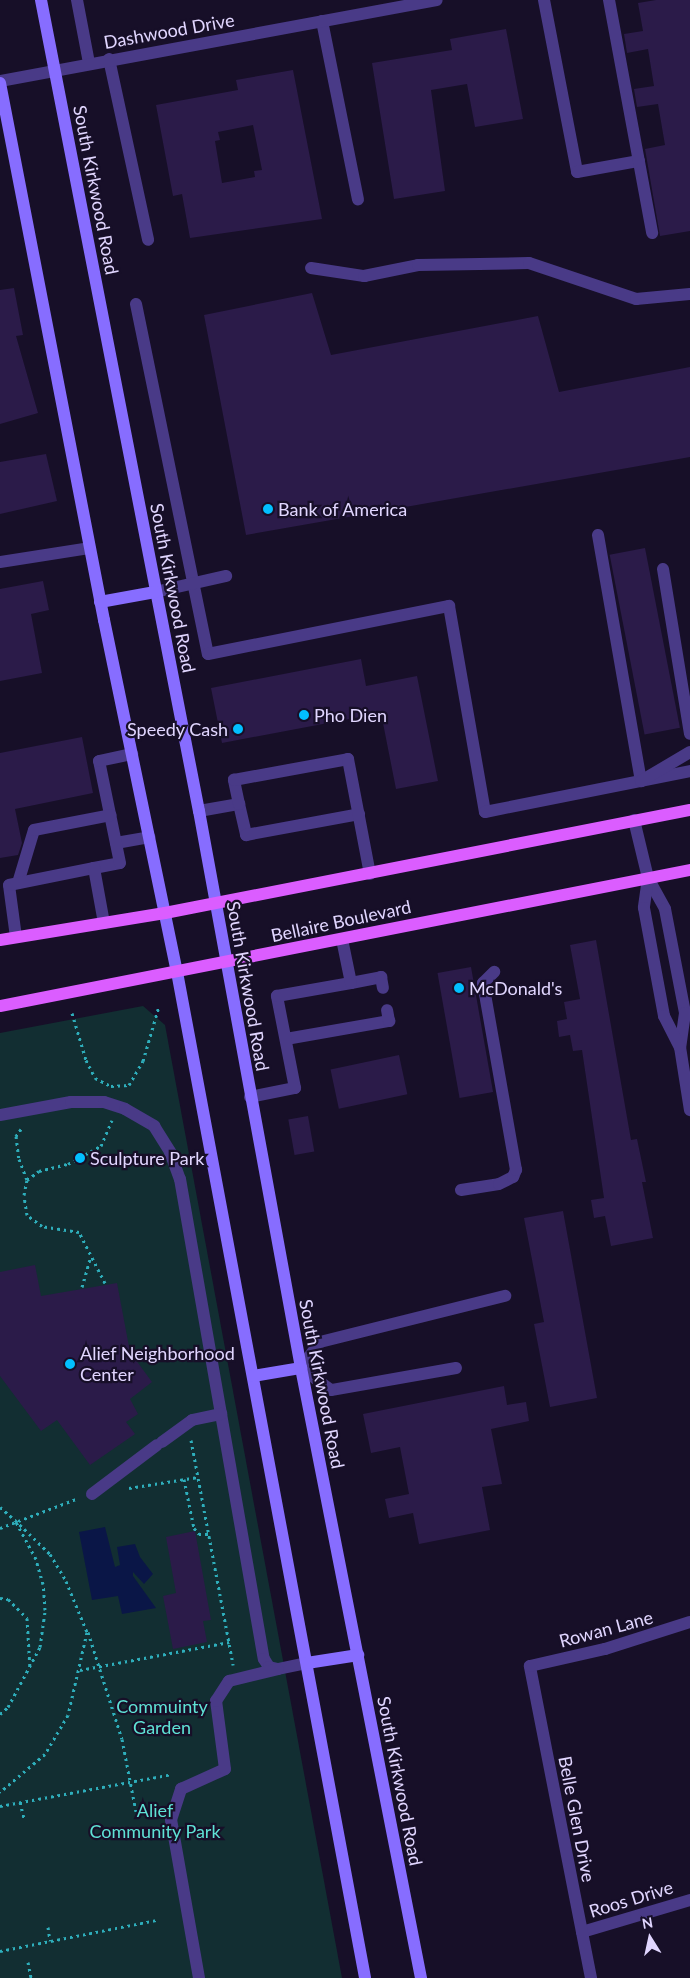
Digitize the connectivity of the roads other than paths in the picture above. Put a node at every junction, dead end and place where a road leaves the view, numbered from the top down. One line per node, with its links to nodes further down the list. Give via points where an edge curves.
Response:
1 (41, 0): 9 (main road, South Kirkwood Road)
2 (77, 0): 8 (street)
3 (437, 0): 6 (street, Dashwood Drive)
4 (544, 0): 11 (street, via 577,172)
5 (609, 0): 11 (street)
6 (322, 21): 7 (street, Dashwood Drive); 12 (street)
7 (109, 59): 8 (street, Dashwood Drive); 14 (street)
8 (89, 63): 9 (street, Dashwood Drive)
9 (54, 70): 10 (street, Dashwood Drive); 24 (main road, South Kirkwood Road)
10 (0, 82): 19 (main road)
11 (639, 161): 13 (street)
12 (358, 199)
13 (652, 233)
14 (148, 240)
15 (311, 268): 16 (street, via 364,276 418,265 529,262 636,299)
16 (690, 294)
17 (136, 304): 23 (street)
18 (598, 535): 30 (street)
19 (89, 548): 20 (street); 25 (main road)
20 (0, 562)
21 (663, 569): 26 (street)
22 (226, 576): 23 (street)
23 (193, 584): 24 (street); 30 (street, via 208,654 449,606 485,812)
24 (156, 592): 25 (main road); 33 (main road, South Kirkwood Road)
25 (100, 602): 28 (main road)
26 (690, 734)
27 (690, 752): 30 (street)
28 (132, 754): 35 (street, via 99,761); 37 (main road)
29 (690, 771): 30 (street)
30 (641, 781)
31 (239, 804): 33 (street); 34 (street, via 246,835); 34 (street, via 234,780 348,759)
32 (690, 810): 36 (main road)
33 (199, 811): 44 (main road, South Kirkwood Road)
34 (359, 814): 41 (street)
35 (111, 815): 38 (street); 43 (street, via 34,830)
36 (634, 820): 41 (main road); 42 (street)
37 (149, 837): 38 (street); 45 (main road)
38 (116, 843): 39 (street, via 120,863)
39 (94, 868): 43 (street); 46 (street)
40 (690, 870): 42 (main road, Bellaire Boulevard)
41 (370, 874): 44 (main road)
42 (648, 878): 48 (main road, Bellaire Boulevard); 58 (street, via 665,909 685,1013); 58 (street, via 644,908 664,1016)
43 (18, 883): 47 (street, via 9,885)
44 (214, 903): 45 (main road); 50 (main road, South Kirkwood Road)
45 (165, 913): 46 (main road); 51 (main road)
46 (104, 923): 47 (main road)
47 (16, 937): 49 (main road)
48 (342, 939): 50 (main road, Bellaire Boulevard); 53 (street)
49 (0, 940)
50 (226, 963): 51 (main road, Bellaire Boulevard); 59 (main road, South Kirkwood Road)
51 (178, 972): 55 (main road, Bellaire Boulevard); 66 (main road)
52 (494, 972): 62 (street, via 483,983 516,1170 513,1177 500,1184)
53 (359, 985): 54 (street, via 381,977); 57 (street, via 311,996 277,996)
54 (383, 988)
55 (0, 1006)
56 (387, 1010): 57 (street, via 389,1021 370,1019 301,1032)
57 (286, 1039): 59 (street, via 295,1088)
58 (685, 1046): 60 (street)
59 (250, 1097): 64 (main road, South Kirkwood Road)
60 (690, 1110)
61 (0, 1115): 67 (street, via 71,1102 104,1102 125,1108 154,1126 170,1152 180,1179)
62 (461, 1190)
63 (505, 1296): 64 (street, via 320,1342)
64 (301, 1368): 65 (street, via 331,1390); 66 (main road); 70 (main road, South Kirkwood Road)
65 (456, 1368)
66 (253, 1376): 71 (main road)
67 (221, 1414): 68 (street, via 188,1422); 73 (street, via 264,1659 269,1667)
68 (92, 1494)
69 (690, 1622): 72 (street, Rowan Lane, via 605,1650)
70 (358, 1655): 71 (main road); 78 (main road, South Kirkwood Road)
71 (307, 1663): 73 (street); 77 (main road)
72 (530, 1666): 75 (street, Belle Glen Drive)
73 (278, 1669): 76 (street, via 229,1681 216,1700 225,1769 181,1789 171,1820)
74 (690, 1900): 75 (street, Roos Drive)
75 (582, 1932): 79 (street, Belle Glen Drive)
76 (199, 1978)
77 (365, 1978)
78 (421, 1978)
79 (591, 1978)

